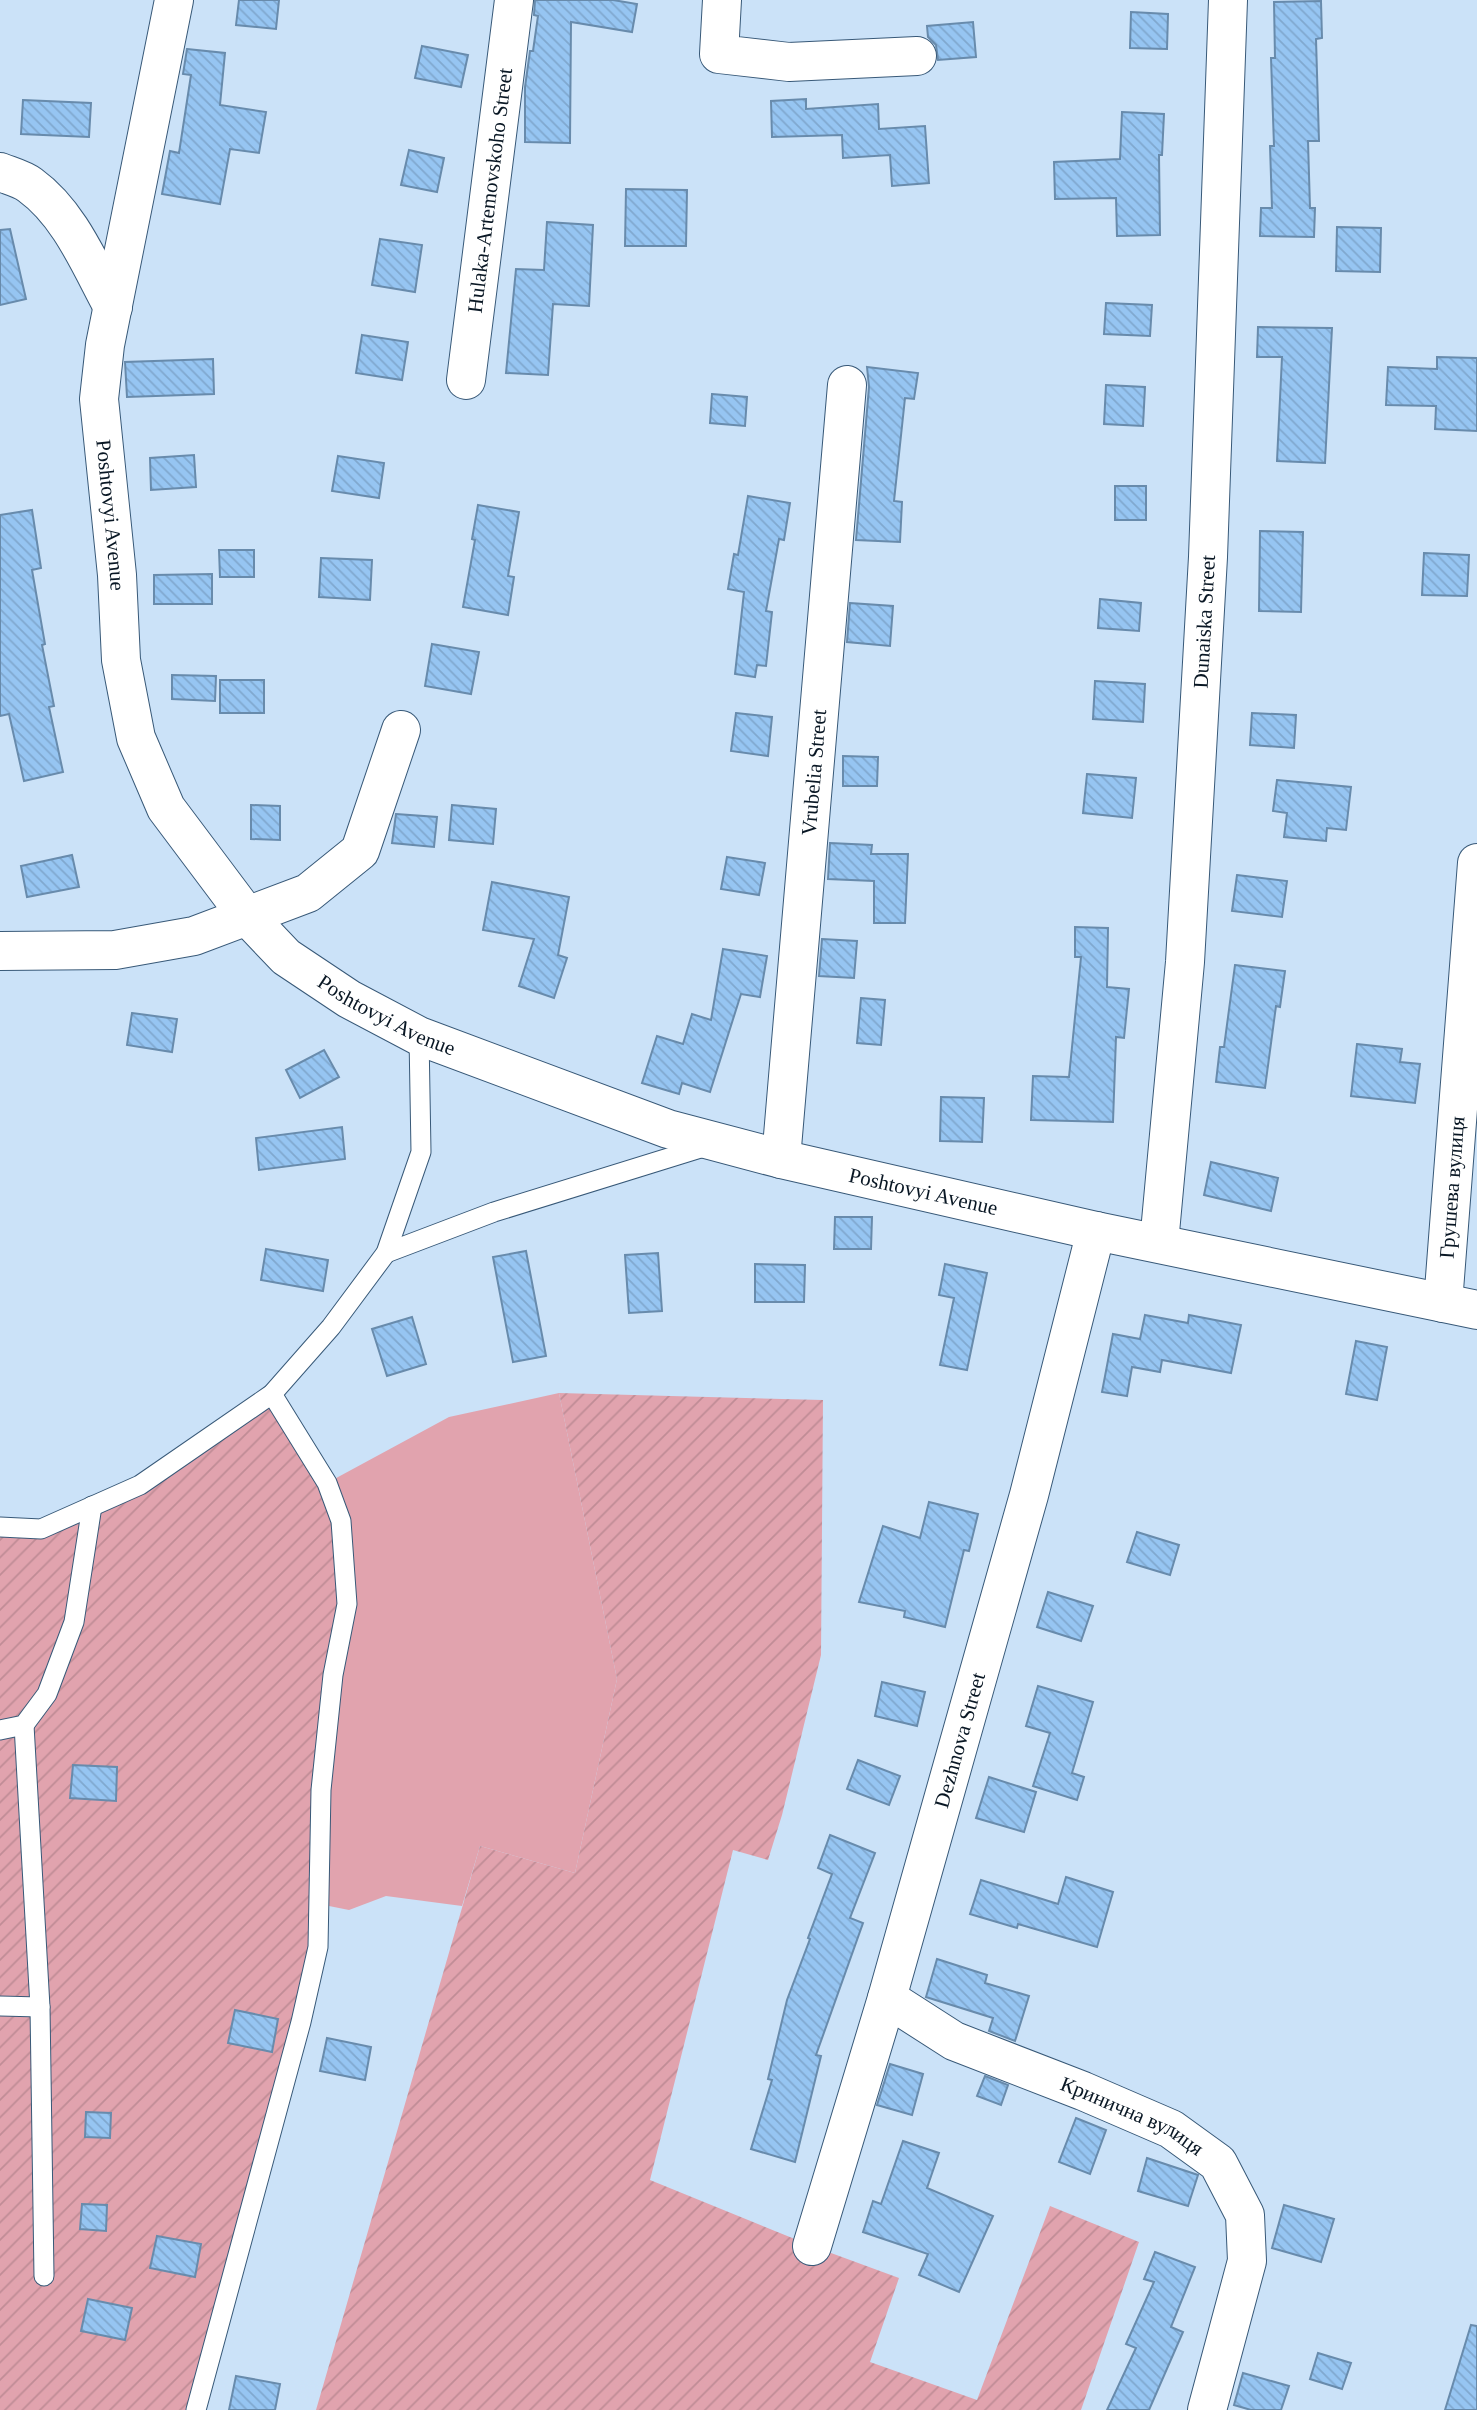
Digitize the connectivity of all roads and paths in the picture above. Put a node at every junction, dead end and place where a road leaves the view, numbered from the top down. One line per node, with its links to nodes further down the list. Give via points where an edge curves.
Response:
1 (174, 0): 7 (street, Poshtovyi Avenue)
2 (513, 0): 8 (street, Hulaka-Artemovskoho Street)
3 (722, 0): 5 (street, via 719,54 789,62)
4 (1228, 0): 18 (street, Dunaiska Street, via 1208,571 1185,962)
5 (917, 56)
6 (0, 172): 7 (street, via 29,184 56,209)
7 (113, 307): 12 (street, Poshtovyi Avenue, via 99,399 121,660 136,738 166,808)
8 (466, 380)
9 (847, 385): 16 (street, Vrubelia Street)
10 (401, 730): 12 (street, via 360,851 309,893)
11 (1477, 863): 20 (street, Грушева вулиця)
12 (247, 915): 13 (street, via 194,936 115,950); 14 (street, Poshtovyi Avenue, via 286,957 349,999)
13 (0, 951)
14 (419, 1036): 15 (street, Poshtovyi Avenue, via 667,1129); 19 (lane, via 421,1152)
15 (718, 1142): 16 (street, Poshtovyi Avenue); 19 (lane, via 494,1212)
16 (781, 1159): 17 (street, Poshtovyi Avenue)
17 (1096, 1231): 18 (street, Poshtovyi Avenue); 26 (street, Dezhnova Street, via 1029,1495)
18 (1159, 1243): 20 (street, Poshtovyi Avenue)
19 (386, 1253): 21 (lane, via 331,1327)
20 (1460, 1307)
21 (272, 1394): 22 (lane, via 140,1485); 31 (lane, via 327,1483 341,1521 347,1604 333,1675 321,1790 318,1947)
22 (92, 1506): 23 (lane, via 41,1530); 24 (lane, via 74,1622 47,1694)
23 (0, 1527)
24 (24, 1725): 25 (lane); 28 (lane)
25 (0, 1730)
26 (887, 1998): 29 (street, Dezhnova Street); 32 (street, Кринична вулиця, via 954,2041 1171,2129 1218,2163 1245,2215 1247,2261)
27 (0, 2006): 28 (lane)
28 (40, 2007): 30 (lane)
29 (812, 2246)
30 (44, 2276)
31 (196, 2410)
32 (1207, 2410)

